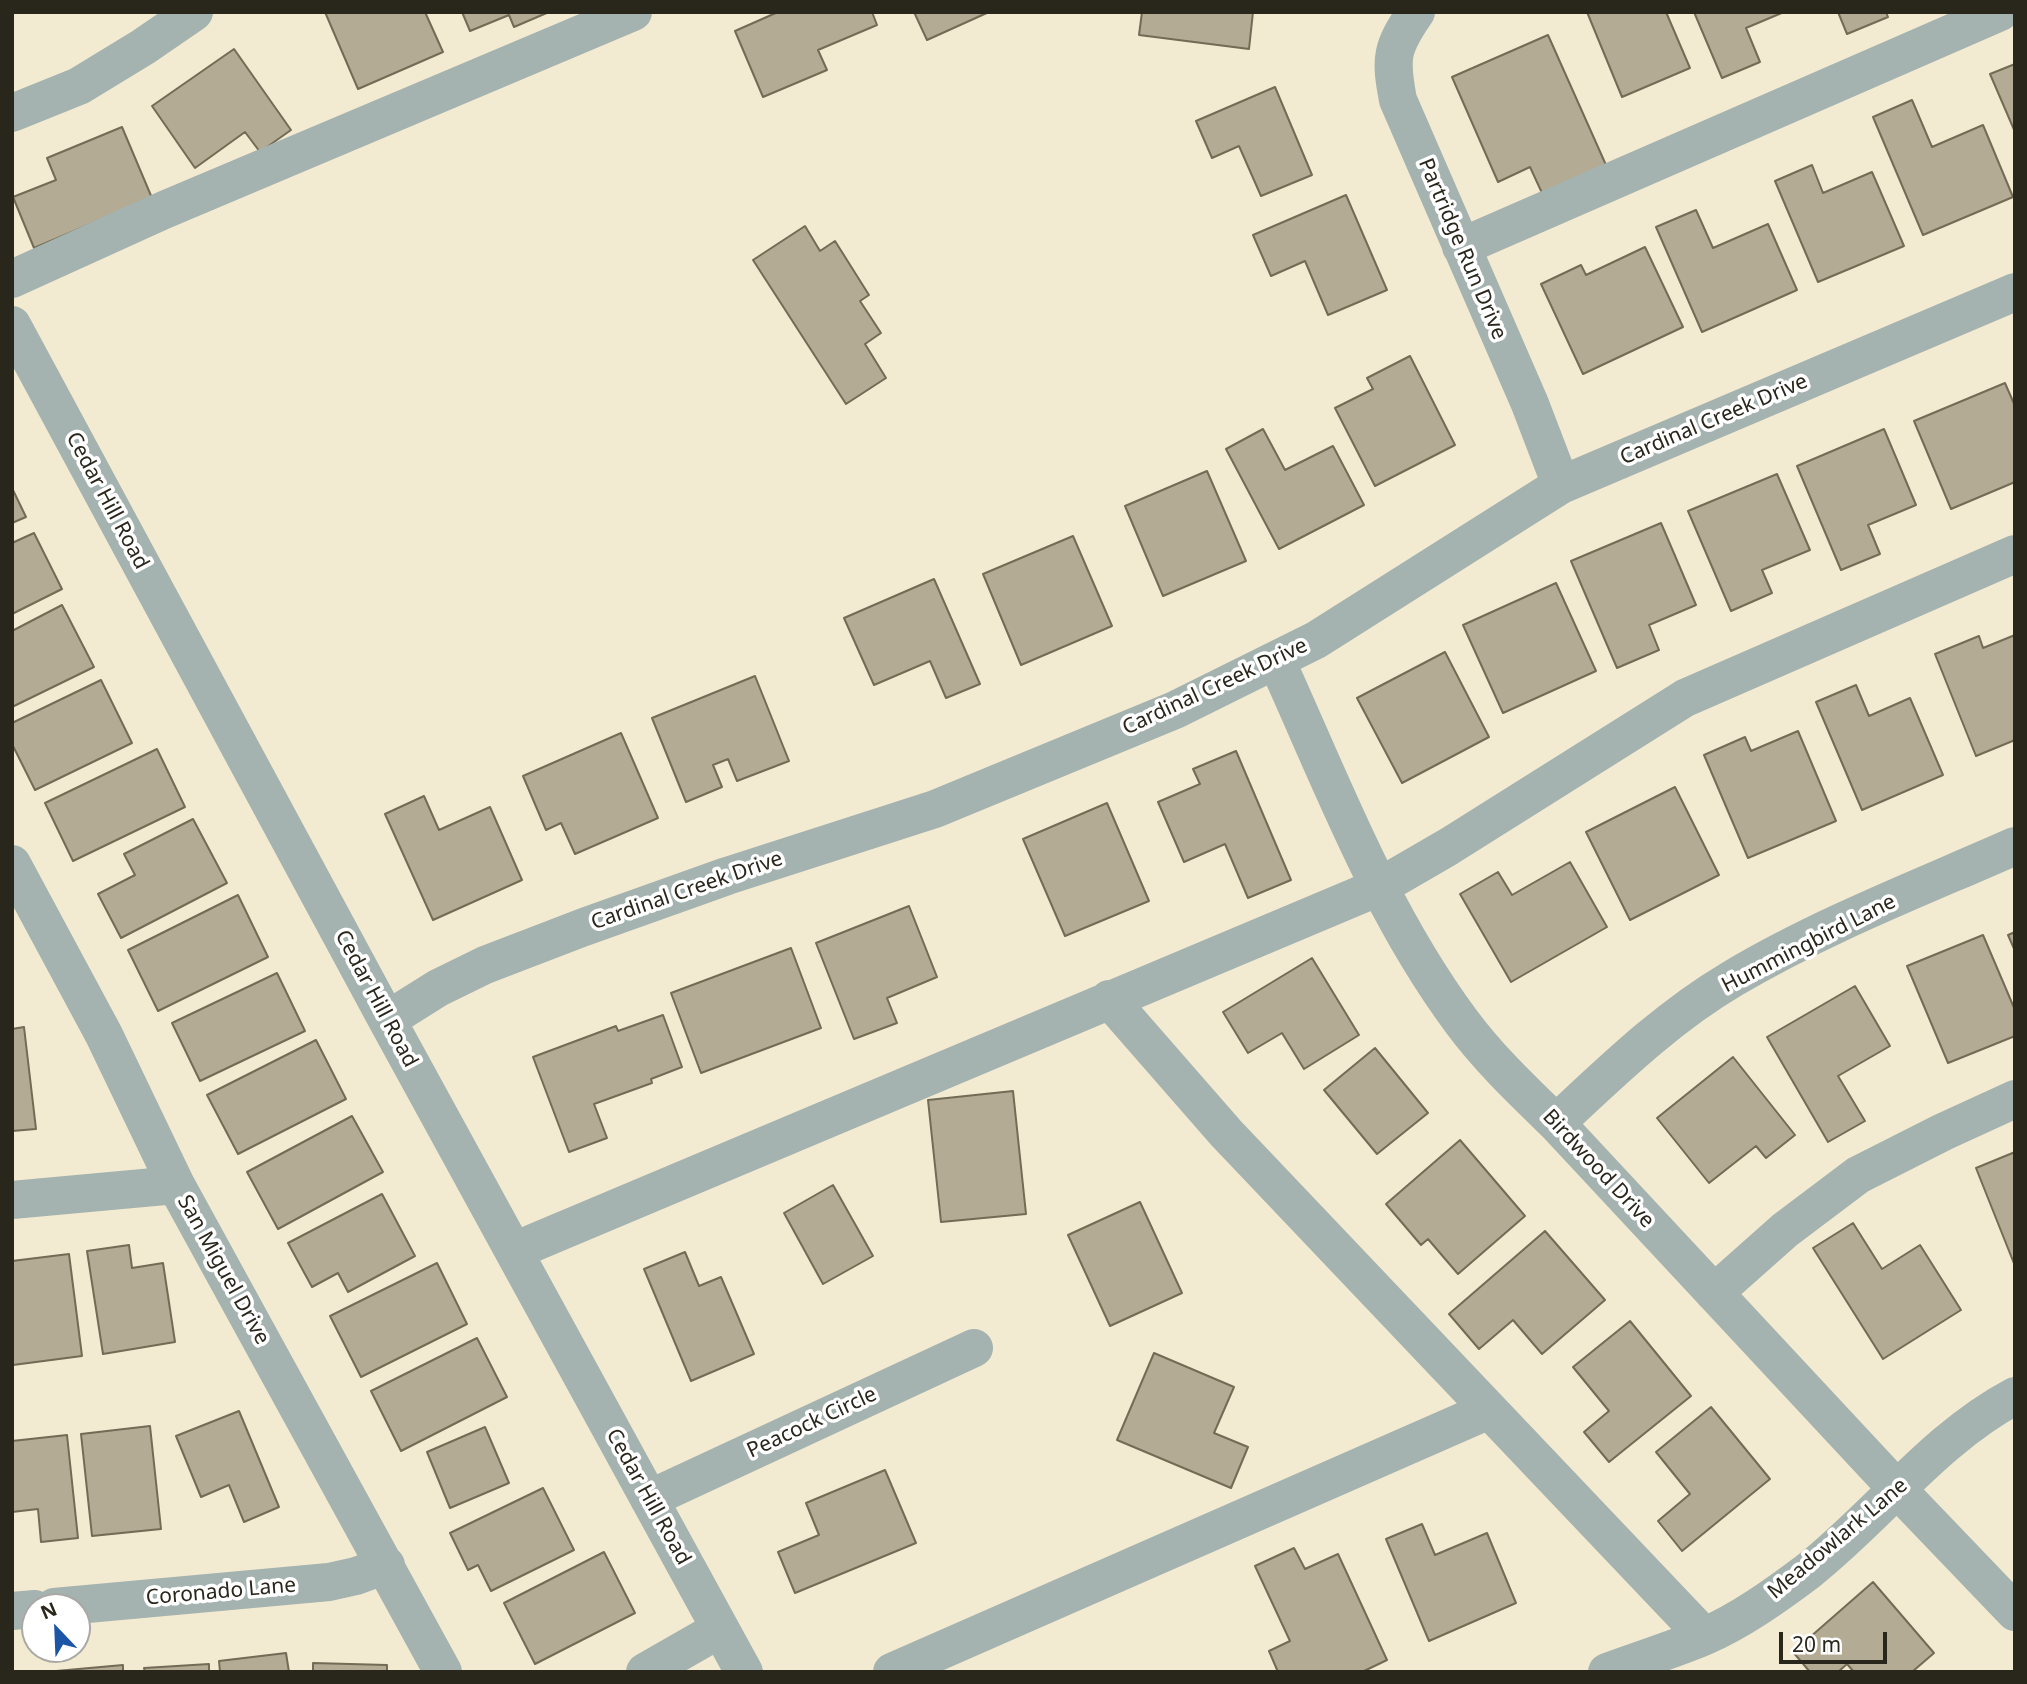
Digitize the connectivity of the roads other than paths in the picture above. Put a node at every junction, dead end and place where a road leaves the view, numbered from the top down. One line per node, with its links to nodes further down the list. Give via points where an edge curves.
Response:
1 (194, 12): 5 (street, via 79,86)
2 (633, 12): 7 (street)
3 (1416, 12): 6 (street, Partridge Run Drive, via 1400,35 1392,65 1398,100)
4 (2000, 12): 6 (street)
5 (12, 113)
6 (1461, 247): 10 (street, Partridge Run Drive)
7 (12, 279)
8 (2015, 292): 10 (street, Cardinal Creek Drive)
9 (12, 325): 17 (street, Cedar Hill Road)
10 (1562, 485): 12 (street, Cardinal Creek Drive, via 1374,605)
11 (2015, 554): 15 (street, via 1685,698)
12 (1276, 660): 15 (street, Birdwood Drive); 17 (street, Cardinal Creek Drive, via 1175,710 935,809 727,876 485,965)
13 (2015, 846): 19 (street, Hummingbird Lane, via 1812,937 1731,979 1650,1035)
14 (12, 864): 20 (street, San Miguel Drive, via 104,1035)
15 (1379, 887): 16 (street); 19 (street, Birdwood Drive, via 1411,947 1462,1022)
16 (1109, 999): 22 (street); 26 (street, via 1226,1133)
17 (387, 1020): 22 (street, Cedar Hill Road)
18 (2015, 1099): 23 (street, via 1858,1175 1785,1230)
19 (1556, 1123): 23 (street, Birdwood Drive)
20 (176, 1185): 21 (street); 29 (street, San Miguel Drive)
21 (12, 1200)
22 (513, 1251): 28 (street, Cedar Hill Road)
23 (1714, 1293): 27 (street, Birdwood Drive)
24 (974, 1348): 28 (street, Peacock Circle)
25 (2015, 1396): 27 (street, Meadowlark Lane, via 1952,1437)
26 (1489, 1410): 33 (street); 37 (street)
27 (1898, 1490): 31 (street, Birdwood Drive); 33 (street, Meadowlark Lane, via 1808,1571 1759,1606)
28 (649, 1499): 32 (street, Cedar Hill Road)
29 (386, 1565): 30 (street, Coronado Lane, via 329,1582); 34 (street, San Miguel Drive)
30 (91, 1604)
31 (2015, 1612)
32 (720, 1629): 35 (street); 36 (street, Cedar Hill Road)
33 (1704, 1636): 38 (street, Meadowlark Lane)
34 (443, 1672)
35 (645, 1672)
36 (744, 1672)
37 (892, 1672)
38 (1607, 1672)

